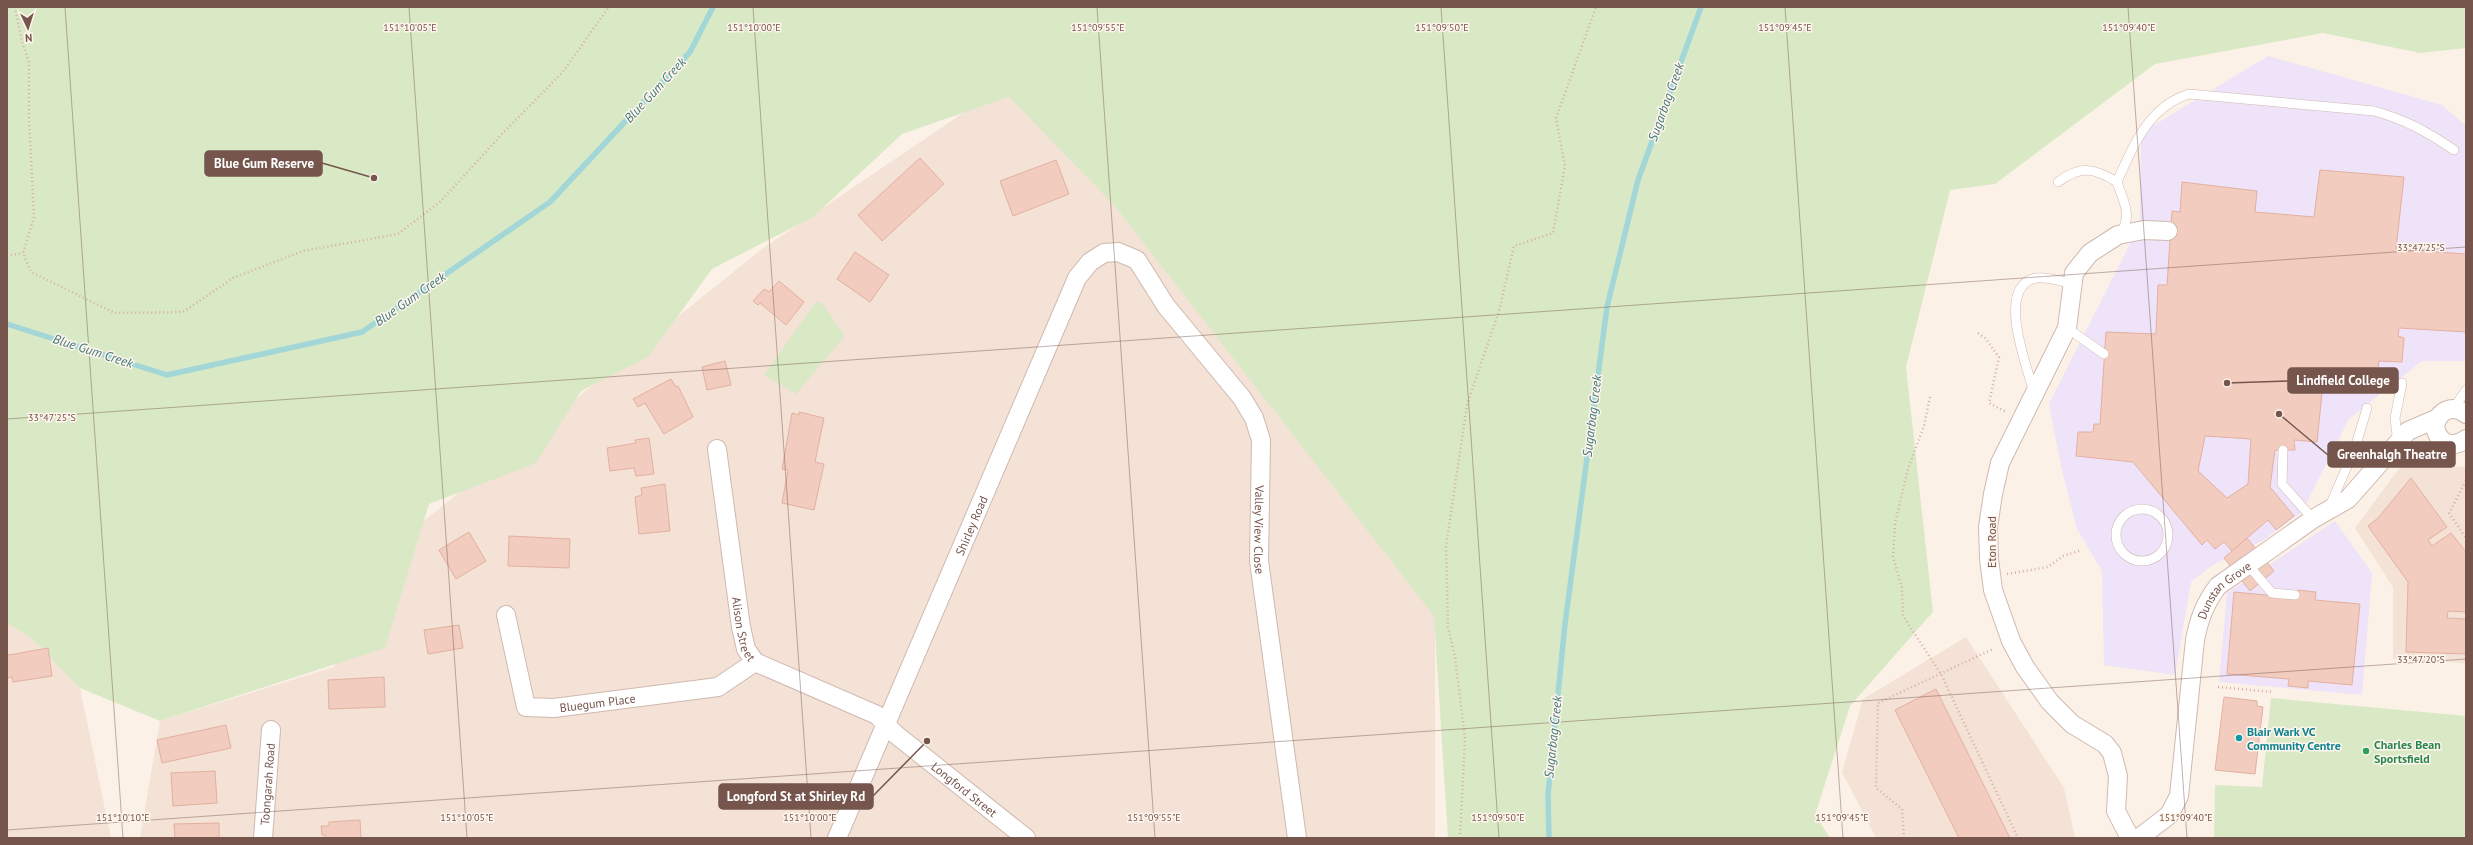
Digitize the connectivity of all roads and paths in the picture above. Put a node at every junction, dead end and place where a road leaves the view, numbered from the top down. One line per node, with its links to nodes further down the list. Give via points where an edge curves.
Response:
1 (15, 7): 9 (path, via 22,42 30,62 29,117 34,217)
2 (609, 7): 9 (path, via 562,74 502,134 441,202 398,234 303,251 233,278 183,312 115,313 30,272)
3 (1596, 7): 48 (path, via 1556,118 1565,166 1553,233 1514,246 1499,311 1467,405 1446,546 1448,627 1465,738)
4 (2454, 150): 6 (lane, via 2422,128 2403,119 2374,111 2189,94 2164,105 2151,118 2129,155)
5 (2058, 182): 6 (lane, via 2069,174 2093,170)
6 (2117, 182): 8 (lane, via 2127,213 2126,223)
7 (2168, 231): 8 (street, Eton Road, via 2144,230)
8 (2118, 235): 12 (street, Eton Road, via 2090,253 2074,274)
9 (22, 253): 10 (path)
10 (7, 256)
11 (1136, 260): 42 (street, Shirley Road, via 1118,252 1104,253 1090,262 1077,278 1056,333); 47 (street, Valley View Close, via 1166,306 1242,398 1254,418 1261,440 1259,561)
12 (2073, 284): 13 (street, Eton Road); 18 (lane, via 2036,278 2027,282 2018,291 2015,300 2017,328)
13 (2066, 328): 15 (lane); 18 (street, Eton Road)
14 (1978, 333): 23 (path, via 1999,357 1989,403)
15 (2104, 354)
16 (2402, 383): 25 (lane, via 2395,418)
17 (2466, 390): 21 (lane)
18 (2034, 393): 23 (street, Eton Road)
19 (1930, 397): 39 (path, via 1895,523 1893,557 1902,588 1903,616)
20 (2367, 408): 30 (lane, via 2355,448)
21 (2460, 411): 22 (street, Dunstan Grove, via 2440,413)
22 (2436, 419): 24 (street, via 2436,433 2445,443 2459,443); 25 (street, Dunstan Grove, via 2408,431)
23 (2022, 421): 34 (street, Eton Road, via 2000,463 1993,494 1988,527)
24 (2466, 439)
25 (2398, 443): 30 (street, Dunstan Grove, via 2348,499)
26 (717, 449): 38 (street, Alison Street, via 741,627 746,649)
27 (2283, 450): 30 (lane, via 2282,484)
28 (2466, 481): 31 (path, via 2449,513)
29 (2146, 510): 29 (lane, via 2157,514 2165,523 2167,539 2160,553 2154,558 2138,560 2127,555 2119,546 2116,530 2124,516 2138,509)
30 (2320, 515): 33 (street, Dunstan Grove)
31 (2466, 538)
32 (2082, 550): 34 (path, via 2063,556 2048,567)
33 (2248, 565): 35 (lane, via 2272,593); 52 (street, Dunstan Grove, via 2218,586 2203,609 2195,640 2179,796 2176,806 2169,815)
34 (1991, 577): 51 (street, Eton Road, via 2002,620 2038,686 2072,724 2106,744 2112,753 2118,776 2116,811)
35 (2295, 595)
36 (506, 615): 38 (street, Bluegum Place, via 526,707 554,708 718,687)
37 (1993, 649): 39 (path)
38 (755, 662): 42 (street, Alison Street, via 878,715)
39 (1941, 674): 49 (path, via 1878,703 1876,788 1902,809); 50 (path)
40 (2218, 687): 41 (path)
41 (2273, 692)
42 (886, 723): 45 (street, Shirley Road); 46 (street, Longford Street, via 894,733)
43 (271, 730): 44 (street, Toongarah Road)
44 (263, 838)
45 (837, 838)
46 (1026, 838)
47 (1297, 838)
48 (1460, 838)
49 (1904, 838)
50 (2018, 838)
51 (2130, 838)
52 (2139, 838)

